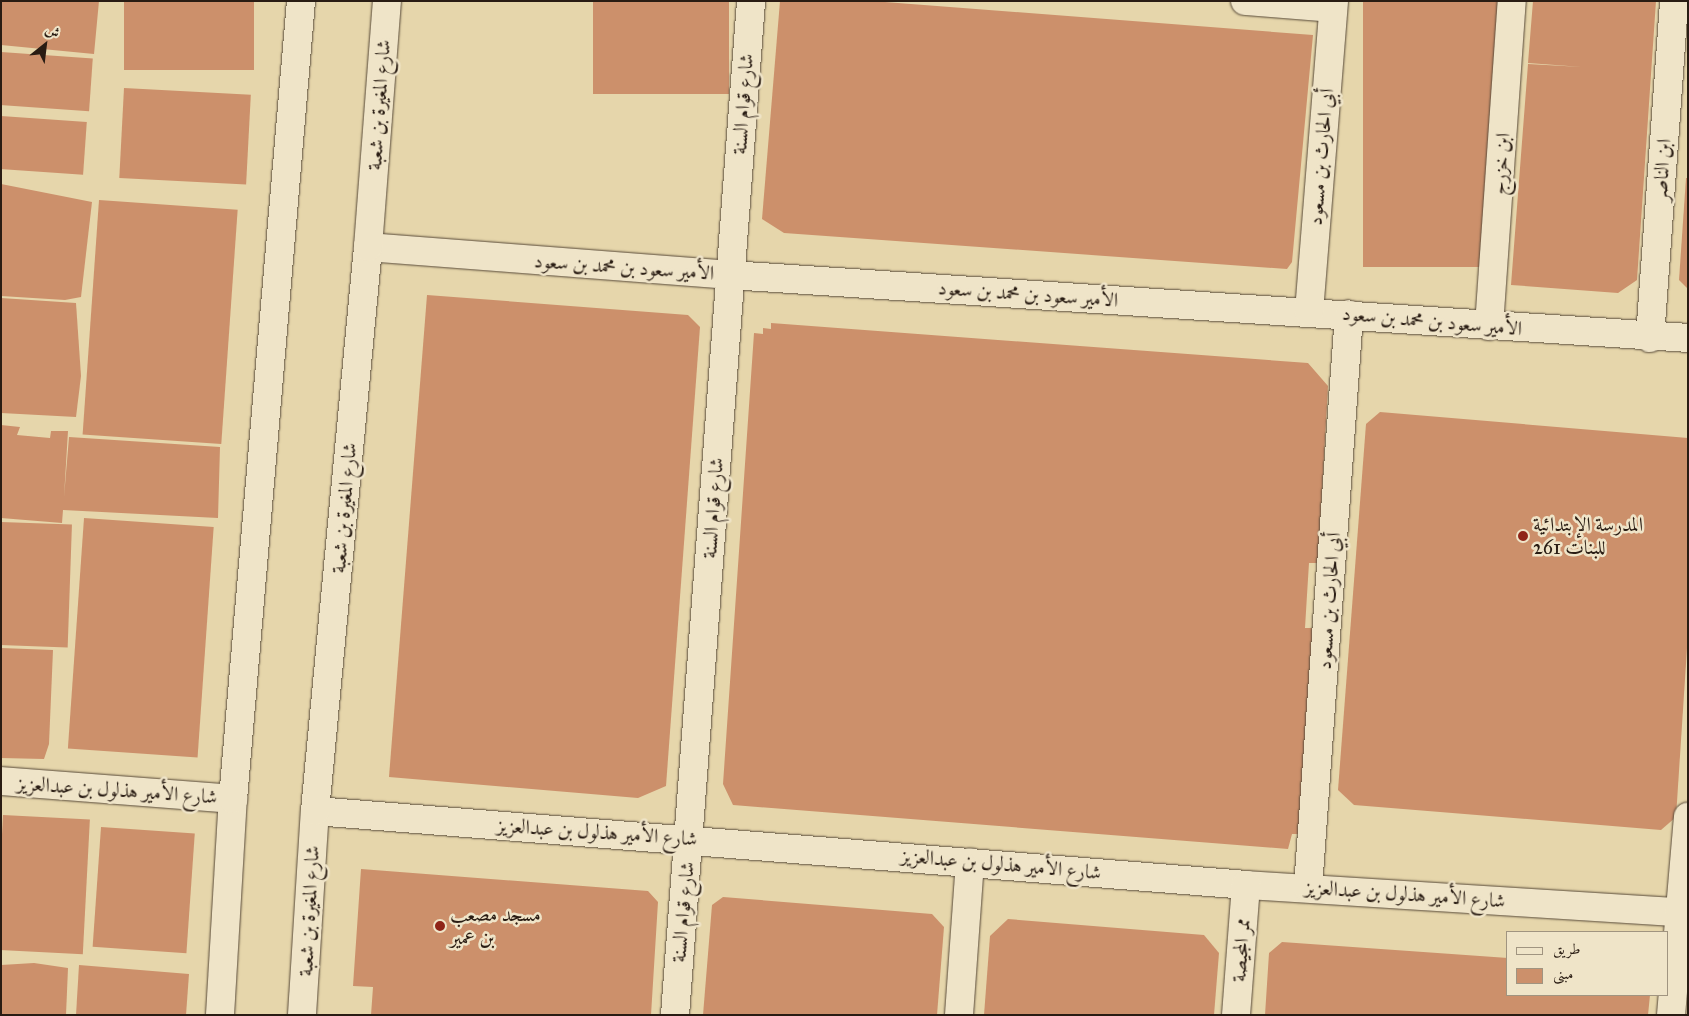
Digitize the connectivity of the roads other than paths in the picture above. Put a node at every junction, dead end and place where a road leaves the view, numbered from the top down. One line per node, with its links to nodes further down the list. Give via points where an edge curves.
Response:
1 (301, 1): 16 (street)
2 (387, 1): 8 (street, شارع المغيرة بن شعبة)
3 (751, 1): 9 (street, شارع قوام السنة)
4 (1245, 1): 7 (street)
5 (1512, 1): 12 (street, ابن خزرج)
6 (1674, 1): 13 (street, ابن الناصر)
7 (1334, 5): 10 (street, أبي الحارث بن مسعود)
8 (368, 247): 9 (street, الأمير سعود بن محمد بن سعود); 17 (street, شارع المغيرة بن شعبة)
9 (730, 276): 10 (street, الأمير سعود بن محمد بن سعود); 19 (street, شارع قوام السنة)
10 (1309, 312): 11 (street, الأمير سعود بن محمد بن سعود)
11 (1349, 314): 12 (street, الأمير سعود بن محمد بن سعود); 22 (street, أبي الحارث بن مسعود)
12 (1489, 326): 13 (street, الأمير سعود بن محمد بن سعود)
13 (1650, 338): 14 (street, الأمير سعود بن محمد بن سعود)
14 (1688, 338)
15 (1, 781): 16 (street, شارع الأمير هذلول بن عبدالعزيز)
16 (233, 799): 24 (street)
17 (315, 811): 19 (street, شارع الأمير هذلول بن عبدالعزيز); 25 (street, شارع المغيرة بن شعبة)
18 (1688, 817): 23 (street)
19 (689, 838): 20 (street, شارع الأمير هذلول بن عبدالعزيز); 26 (street, شارع قوام السنة)
20 (970, 862): 21 (street, شارع الأمير هذلول بن عبدالعزيز); 27 (street)
21 (1246, 885): 22 (street, شارع الأمير هذلول بن عبدالعزيز); 28 (street, ممر المجيصة)
22 (1308, 888): 23 (street, شارع الأمير هذلول بن عبدالعزيز)
23 (1684, 913): 29 (street)
24 (220, 1015)
25 (302, 1015)
26 (675, 1015)
27 (958, 1015)
28 (1236, 1015)
29 (1670, 1015)

